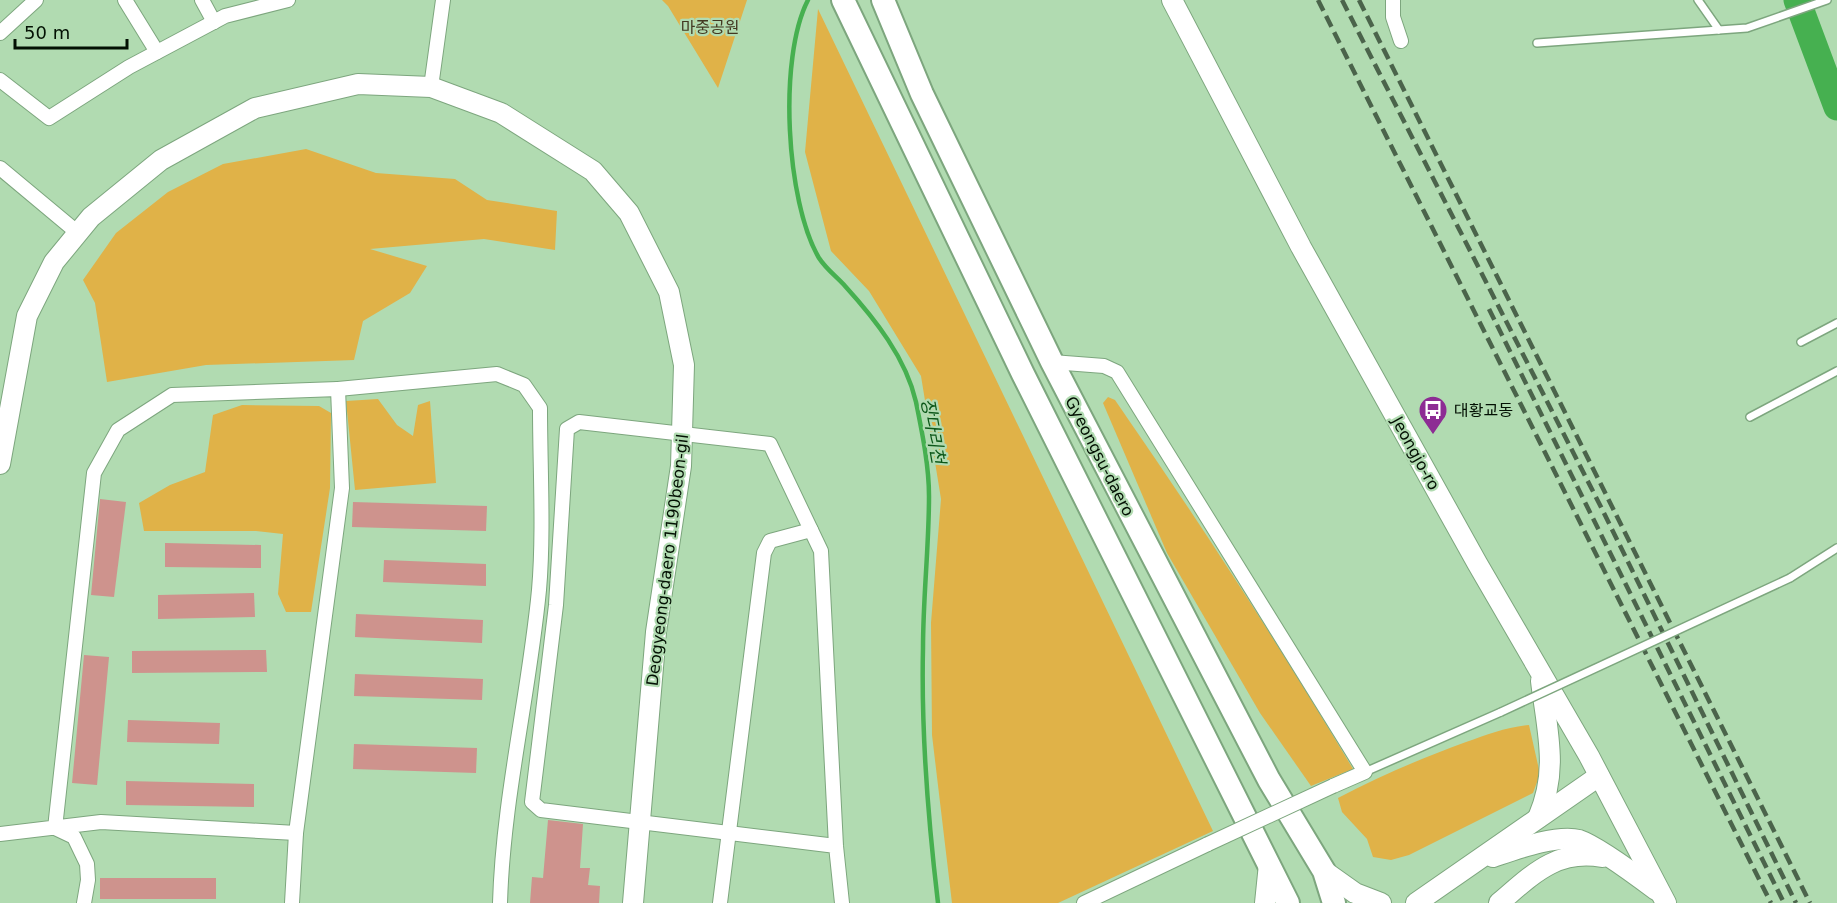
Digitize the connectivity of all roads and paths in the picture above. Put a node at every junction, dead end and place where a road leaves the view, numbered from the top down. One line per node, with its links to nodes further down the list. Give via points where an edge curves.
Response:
1 (36, 0): 14 (street)
2 (124, 0): 17 (street)
3 (202, 0): 12 (street)
4 (288, 0): 12 (street)
5 (443, 0): 19 (street)
6 (883, 0): 24 (main road, Gyeongsu-daero, via 922,94)
7 (1172, 0): 32 (street, Jeongjo-ro, via 1301,247)
8 (1393, 0): 15 (street, via 1393,17)
9 (1698, 0): 13 (lane)
10 (1827, 0): 13 (lane, via 1747,28)
11 (846, 6): 44 (main road, Gyeongsu-daero, via 1023,375)
12 (214, 22): 17 (street)
13 (1719, 30): 16 (lane)
14 (0, 33)
15 (1401, 41)
16 (1537, 43)
17 (157, 52): 18 (street, via 49,118)
18 (0, 80)
19 (431, 87): 21 (street, Deogyeong-daero 1190beon-gil, via 358,84 255,108 161,159 91,217); 28 (street, Deogyeong-daero 1190beon-gil, via 501,114 584,165 629,213 669,292 684,365)
20 (0, 168): 21 (street)
21 (78, 233): 29 (street, Deogyeong-daero 1190beon-gil, via 54,262 27,316)
22 (1837, 323): 23 (lane)
23 (1801, 342)
24 (1052, 362): 33 (street, via 1104,366 1117,372); 45 (main road, Gyeongsu-daero, via 1269,780)
25 (1837, 371): 27 (lane)
26 (338, 389): 37 (street, via 172,395 118,430 94,473); 38 (street, via 342,488); 49 (street, via 497,374 524,386 540,408 539,588 509,802)
27 (1750, 417)
28 (682, 436): 30 (street, via 770,444); 36 (street, Deogyeong-daero 1190beon-gil, via 656,632); 36 (street, via 579,422 567,429 564,444 556,605 532,802 541,810)
29 (0, 464)
30 (811, 530): 39 (street, via 770,541 765,553); 41 (street, via 821,551)
31 (1837, 548): 33 (lane, bridge, via 1790,578)
32 (1539, 670): 34 (street, Jeongjo-ro); 35 (street, via 1551,776)
33 (1365, 772): 53 (street, bridge)
34 (1599, 776): 35 (street); 46 (street, Jeongjo-ro)
35 (1538, 818): 43 (street)
36 (640, 821): 39 (street); 50 (street, Deogyeong-daero 1190beon-gil)
37 (55, 828): 38 (street, via 101,822); 40 (street); 47 (street, via 74,837 87,864)
38 (296, 832): 48 (street)
39 (729, 832): 41 (street); 51 (street)
40 (0, 834)
41 (836, 846): 52 (street)
42 (1608, 858): 43 (street, via 1578,840 1554,840); 46 (street); 59 (street, via 1583,854 1559,860 1534,872)
43 (1478, 860): 58 (street)
44 (1269, 864): 54 (street); 55 (main road, Gyeongsu-daero)
45 (1324, 871): 56 (main road, Gyeongsu-daero); 57 (street, via 1355,893)
46 (1664, 899)
47 (84, 903)
48 (292, 903)
49 (500, 903)
50 (633, 903)
51 (720, 903)
52 (842, 903)
53 (1084, 903)
54 (1265, 903)
55 (1288, 903)
56 (1334, 903)
57 (1381, 903)
58 (1416, 903)
59 (1499, 903)

